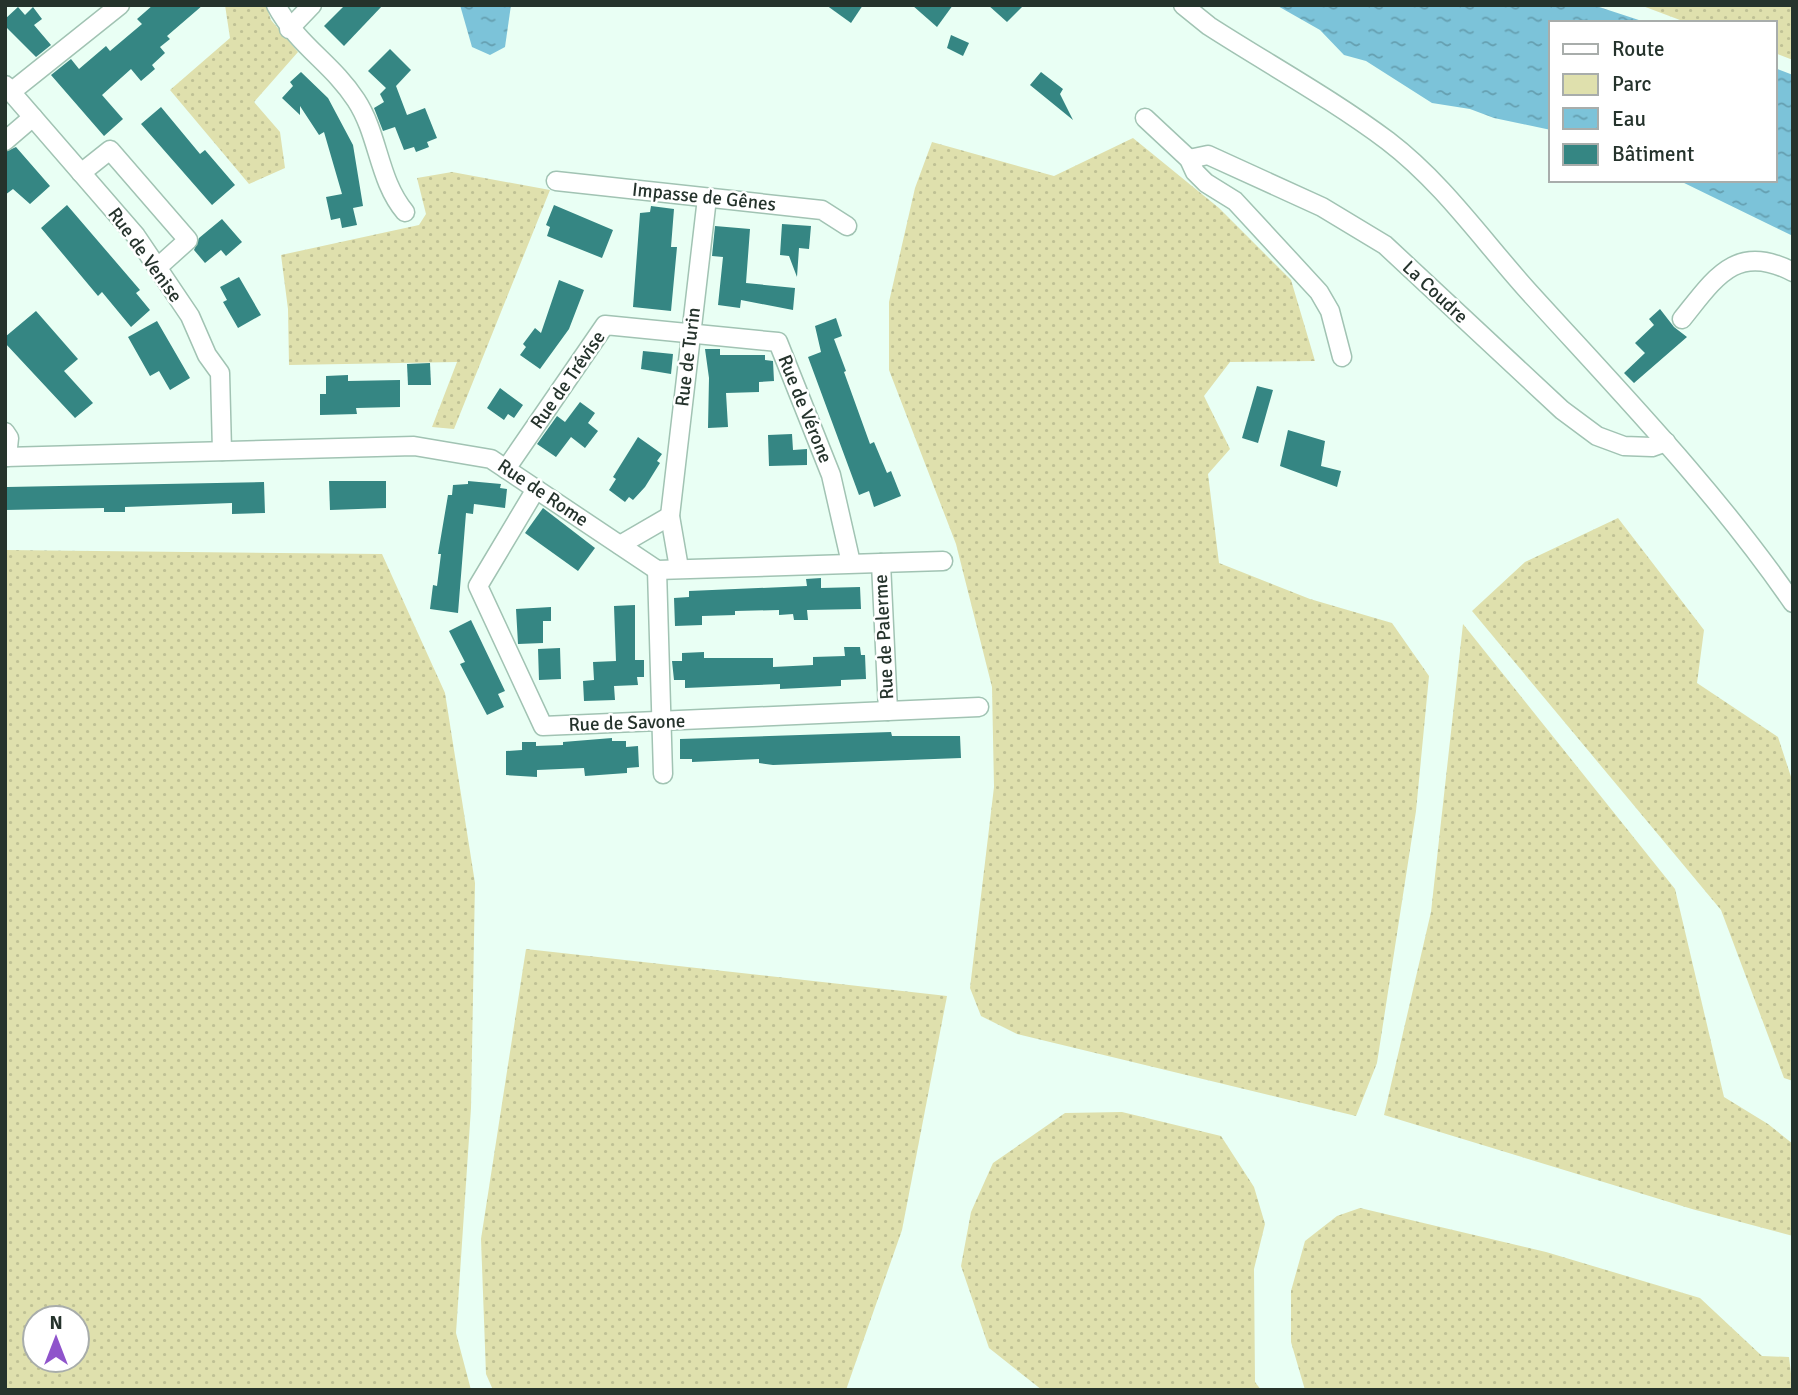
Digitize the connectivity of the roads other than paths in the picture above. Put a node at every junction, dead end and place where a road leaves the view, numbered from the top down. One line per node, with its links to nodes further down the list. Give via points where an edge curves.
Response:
1 (120, 5): 6 (street)
2 (276, 5): 5 (street)
3 (312, 5): 5 (street)
4 (1183, 5): 22 (street, via 1388,142 1452,201)
5 (289, 29): 14 (street, via 334,71 355,99 371,125 389,193)
6 (8, 89): 7 (street, Rue de Venise)
7 (33, 117): 9 (street); 11 (street, Rue de Venise)
8 (1145, 118): 10 (street)
9 (5, 141)
10 (1189, 159): 20 (street, via 1195,172 1235,201 1319,292 1330,311); 22 (street, La Coudre, via 1208,155 1322,207 1385,245 1562,410 1597,436 1624,446)
11 (81, 173): 16 (street, Rue de Venise); 16 (street, via 110,150 188,240)
12 (556, 181): 13 (street, Impasse de Gênes)
13 (707, 198): 15 (street, Impasse de Gênes, via 822,210); 19 (street, Rue de Turin)
14 (405, 212)
15 (847, 226)
16 (158, 267): 23 (street, Rue de Venise, via 220,373)
17 (1793, 272): 18 (street, via 1755,258 1734,265 1710,284)
18 (1682, 319)
19 (690, 332): 25 (street, Rue de Trévise, via 605,325); 27 (street, Rue de Turin); 30 (street, Rue de Vérone, via 778,342 831,475)
20 (1342, 357)
21 (5, 432): 24 (street, via 9,438)
22 (1666, 443): 34 (street)
23 (222, 451): 24 (street, Rue de Rome); 25 (street, Rue de Rome, via 414,446 491,458)
24 (6, 457)
25 (506, 469): 26 (street, Rue de Rome)
26 (536, 489): 28 (street, Rue de Rome); 37 (street, Rue de Savone, via 478,586 543,726)
27 (670, 516): 28 (street); 32 (street, Rue de Turin)
28 (620, 545): 33 (street, Rue de Rome)
29 (943, 561): 31 (street)
30 (851, 563): 31 (street); 32 (street)
31 (881, 563): 36 (street, Rue de Palerme)
32 (679, 568): 33 (street)
33 (657, 570): 37 (street)
34 (1793, 603)
35 (979, 707): 36 (street, Rue de Savone)
36 (888, 711): 37 (street, Rue de Savone)
37 (662, 721): 38 (street)
38 (663, 774)

